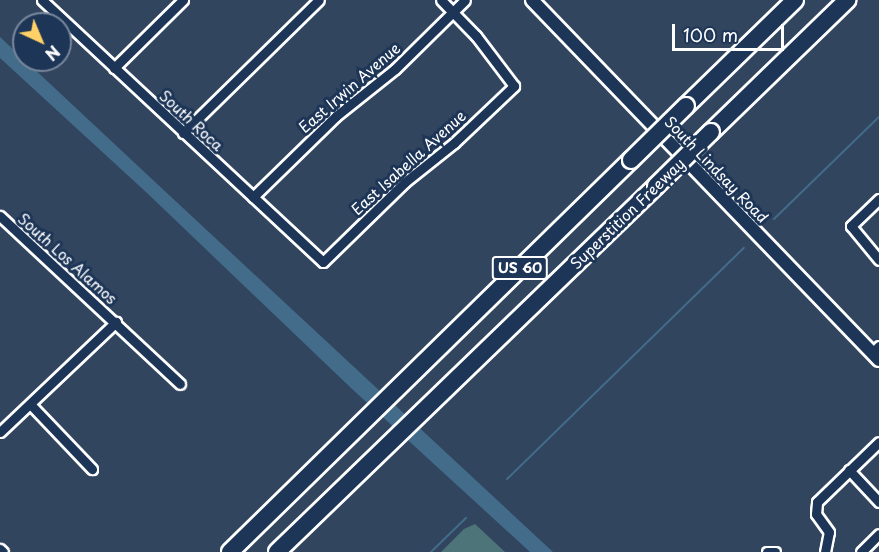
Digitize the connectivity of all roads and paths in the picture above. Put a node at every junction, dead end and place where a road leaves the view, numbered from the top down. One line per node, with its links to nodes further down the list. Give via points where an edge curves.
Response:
1 (42, 0): 10 (street, South Roca)
2 (183, 0): 10 (street)
3 (319, 0): 11 (street)
4 (441, 0): 9 (street)
5 (465, 0): 9 (street, East Irwin Avenue)
6 (532, 0): 18 (main road, South Lindsay Road)
7 (795, 0): 30 (highway, US 60, bridge)
8 (847, 0): 31 (highway, Superstition Freeway / US 60, bridge)
9 (453, 12): 12 (street, East Irwin Avenue, via 395,69 336,116); 16 (street, East Isabella Avenue, via 514,86 454,143 405,182)
10 (114, 68): 11 (street, South Roca)
11 (183, 133): 12 (street, South Roca)
12 (253, 197): 16 (street, South Roca)
13 (879, 199): 15 (street, via 851,226)
14 (0, 216): 17 (street, South Los Alamos)
15 (879, 260)
16 (323, 262)
17 (116, 322): 19 (street, South Los Alamos); 20 (street)
18 (877, 353)
19 (180, 384)
20 (30, 404): 21 (street); 23 (street)
21 (0, 432)
22 (879, 442): 24 (street)
23 (92, 469)
24 (849, 470): 25 (street); 28 (street, via 815,505 816,514 830,532)
25 (879, 502)
26 (879, 534): 34 (street)
27 (0, 549): 29 (street)
28 (828, 551)
29 (3, 552)
30 (230, 552)
31 (278, 552)
32 (766, 552): 33 (street)
33 (775, 552)
34 (861, 552)

